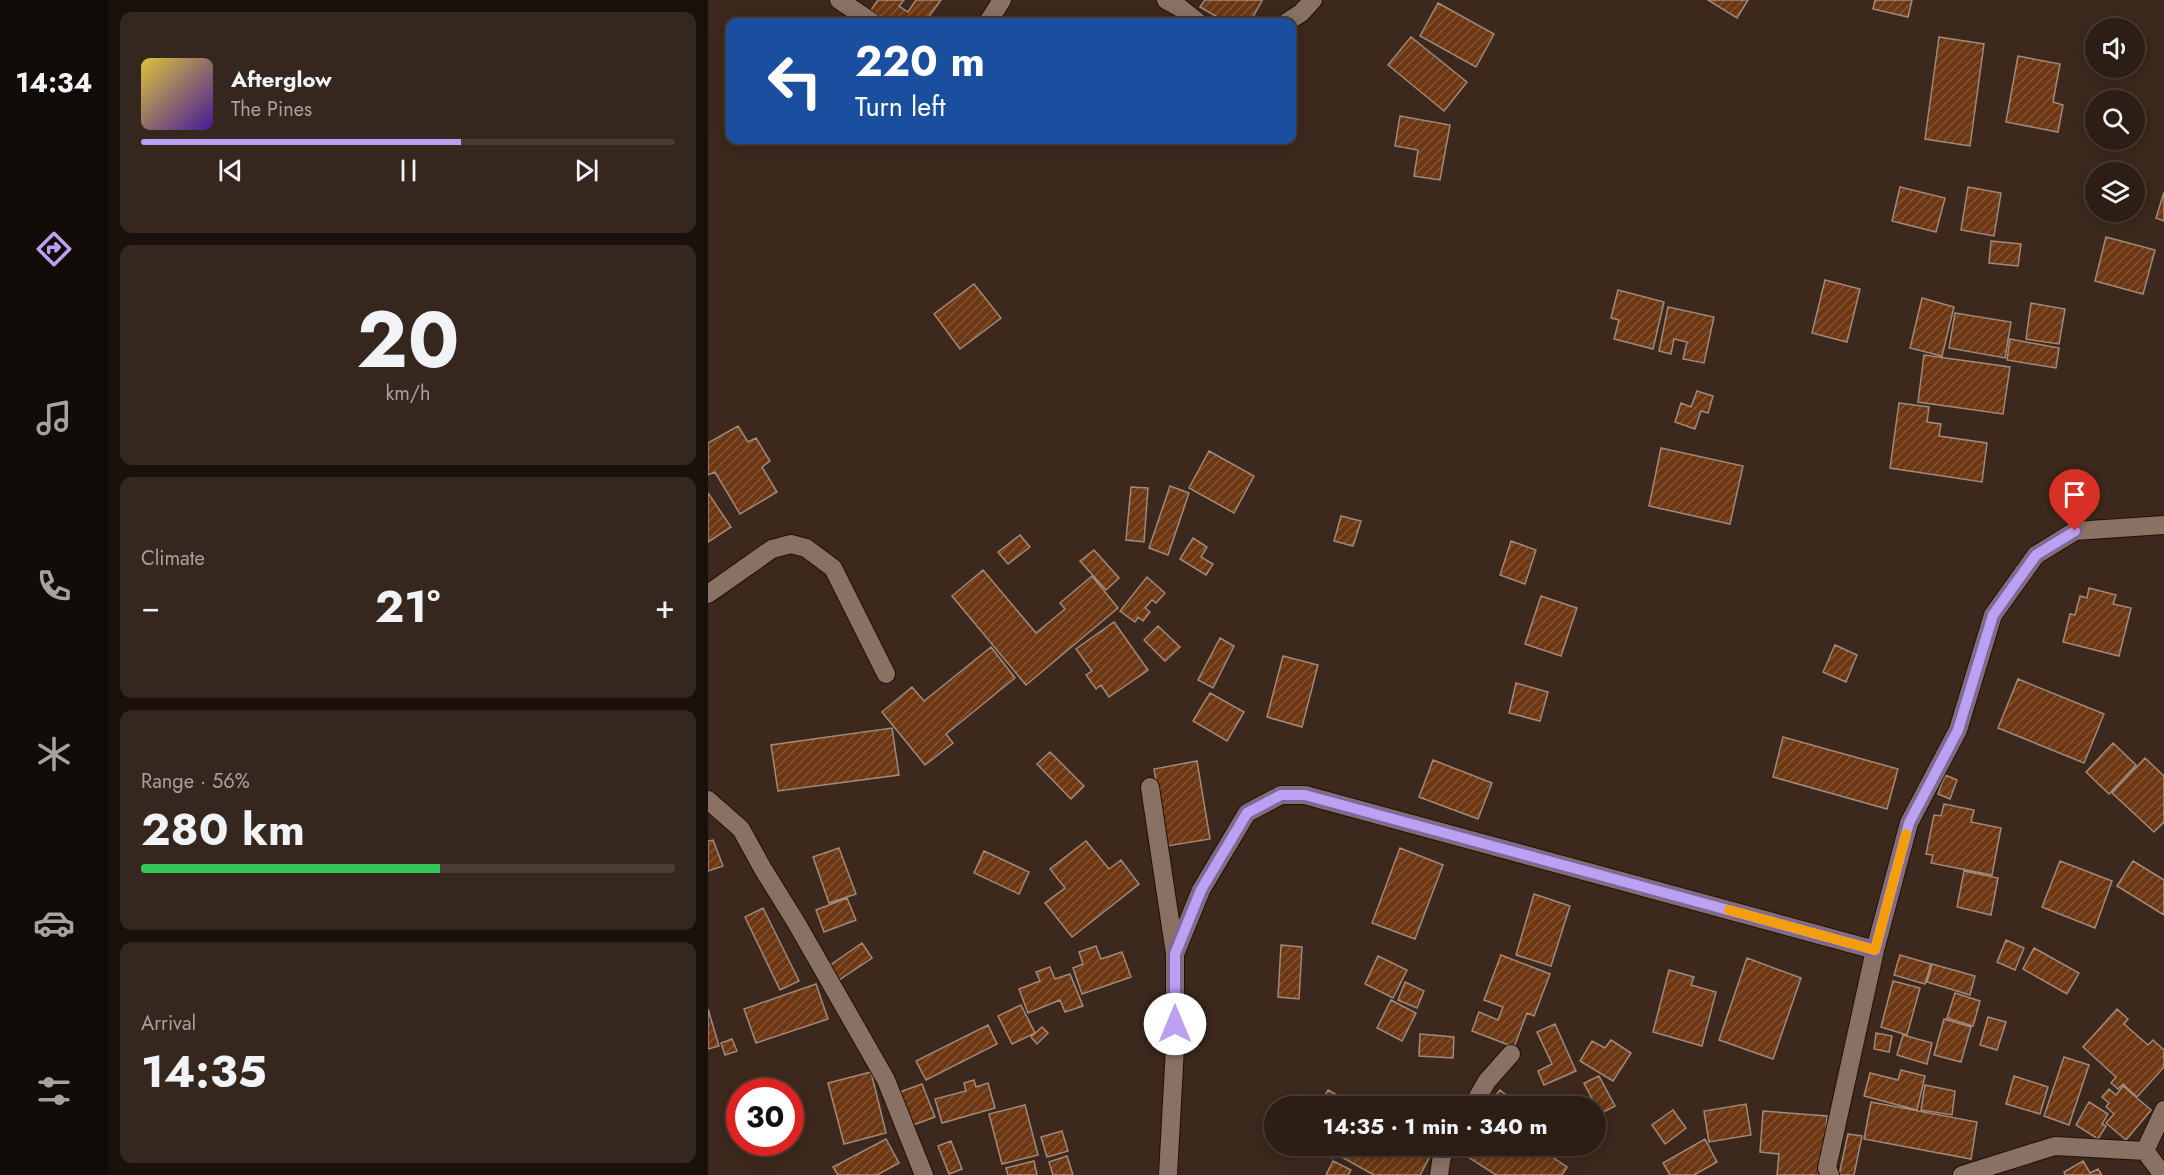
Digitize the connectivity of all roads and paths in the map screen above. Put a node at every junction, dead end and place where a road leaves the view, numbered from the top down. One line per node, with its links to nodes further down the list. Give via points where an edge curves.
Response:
1 (839, 0): 5 (street)
2 (1002, 0): 6 (street)
3 (1166, 0): 7 (street)
4 (1313, 0): 8 (street)
5 (866, 18)
6 (991, 18)
7 (1193, 18)
8 (1293, 18)
9 (2164, 525): 14 (street, via 2075,531 2036,555 1993,615 1958,730 1909,823)
10 (708, 594): 11 (street, via 772,549 791,544 806,548 833,568)
11 (886, 674)
12 (1150, 787): 15 (street)
13 (708, 800): 21 (street, via 741,829 797,924 886,1080)
14 (1875, 950): 15 (street, via 1305,795 1281,795 1247,813 1201,890); 24 (street, via 1827,1168)
15 (1175, 954): 22 (street)
16 (1511, 1054): 17 (street)
17 (1478, 1096)
18 (2164, 1110): 19 (street)
19 (2145, 1150): 25 (street, via 2055,1146); 26 (street)
20 (1442, 1156): 23 (street)
21 (924, 1175)
22 (1168, 1175)
23 (1439, 1175)
24 (1830, 1175)
25 (1962, 1175)
26 (2163, 1175)

